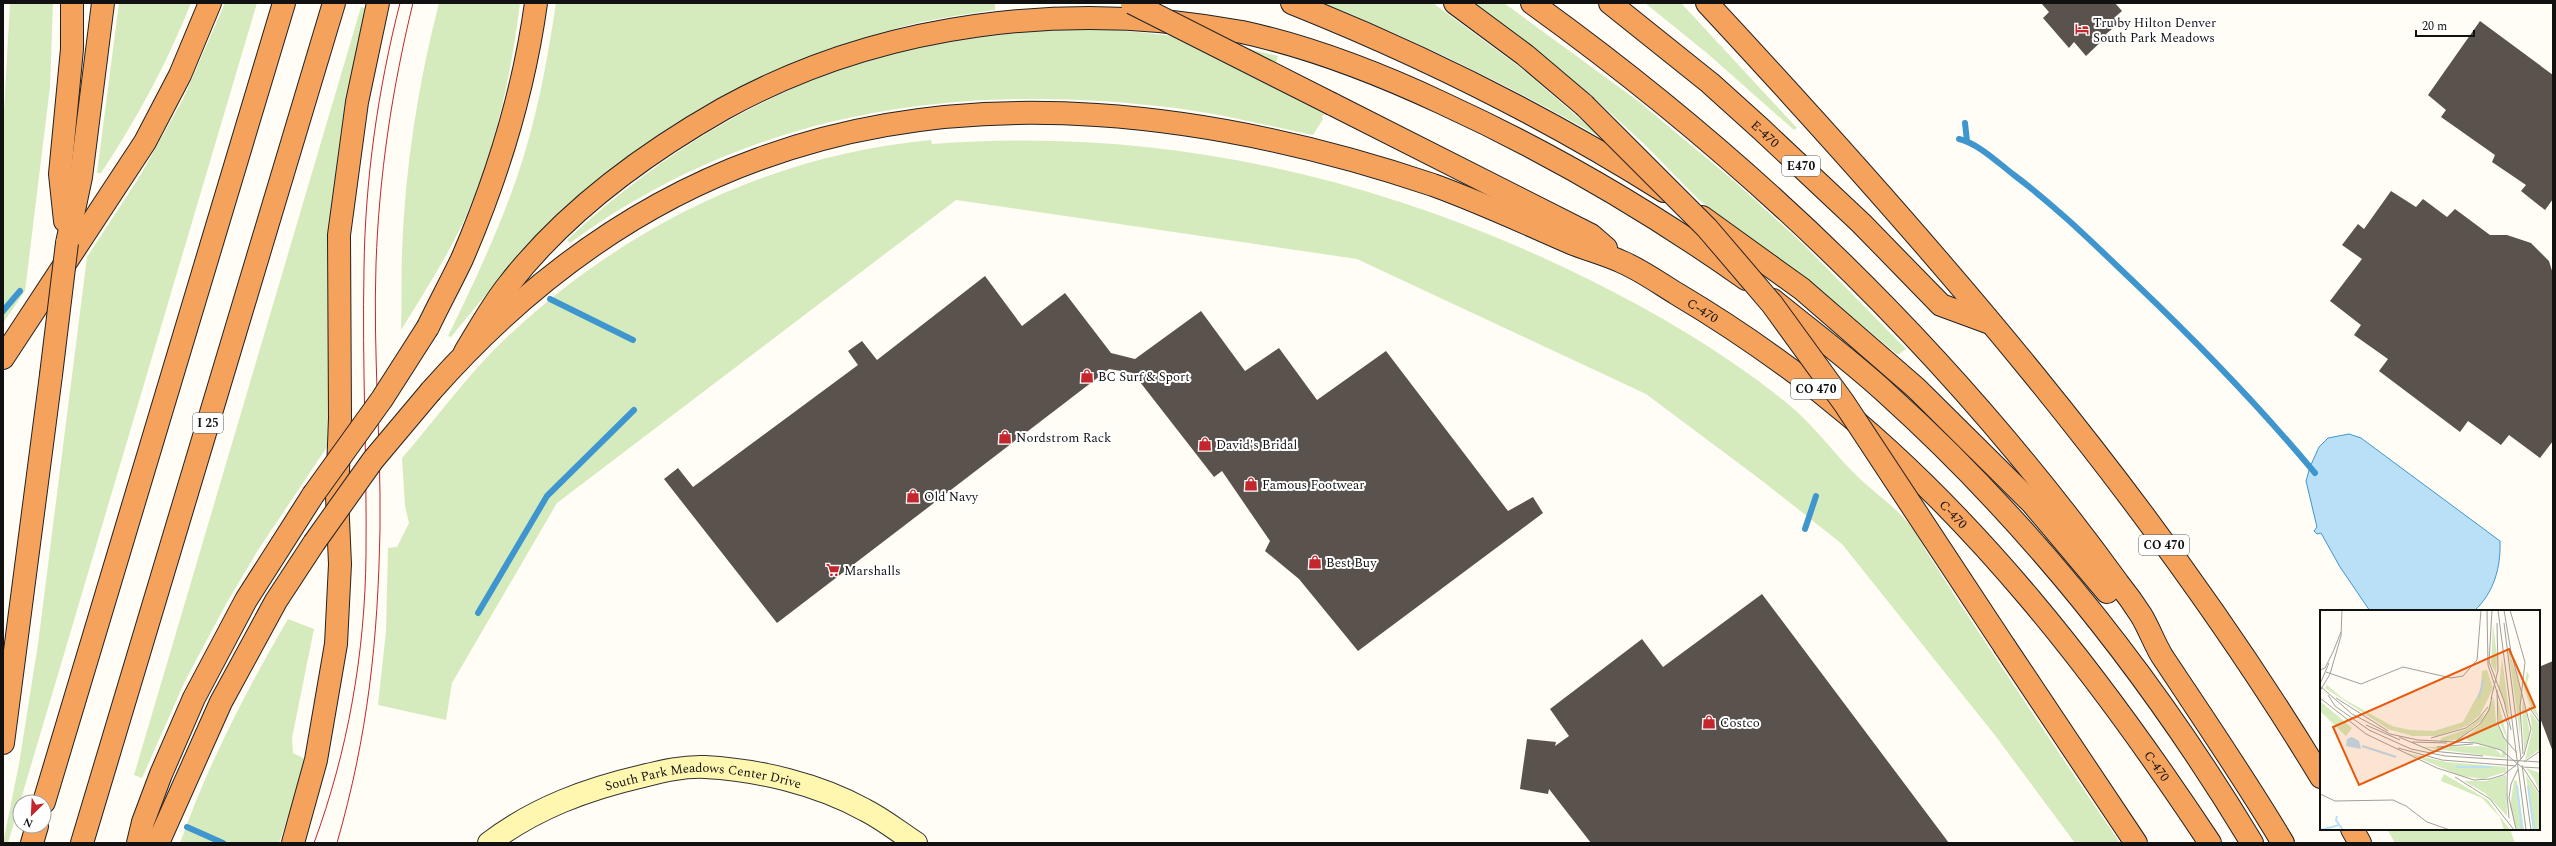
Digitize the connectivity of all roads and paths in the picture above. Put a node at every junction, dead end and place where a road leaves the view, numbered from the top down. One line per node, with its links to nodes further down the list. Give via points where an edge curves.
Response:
1 (72, 3): 14 (highway, via 72,49 60,174)
2 (103, 3): 14 (highway, via 87,133)
3 (210, 3): 18 (highway, via 180,75 145,142)
4 (284, 3): 22 (highway)
5 (334, 3): 24 (highway, I 25)
6 (378, 3): 27 (highway, via 357,102 339,235 337,289 340,418 337,497 340,564 336,644 316,760)
7 (536, 3): 25 (highway, bridge, via 523,77 503,147 462,259 428,327 382,399 313,495 246,600 194,698 158,781)
8 (1132, 3): 15 (highway, bridge, via 1592,235)
9 (1292, 3): 19 (highway, via 1442,67 1553,124 1666,192 1802,289 1906,378 2014,484 2085,564 2129,621)
10 (1455, 3): 30 (highway, bridge, via 1535,63 1584,105 1667,185 1784,319 1844,403)
11 (1532, 3): 19 (highway, via 1611,61 1722,151 1803,224 1897,318 1980,410 2052,497 2141,616)
12 (1610, 3): 16 (highway, E-470 / E470, via 1710,83 1761,129 1856,218 1942,305)
13 (1707, 3): 16 (highway, via 1816,121)
14 (67, 243): 20 (highway, bridge)
15 (1622, 262): 17 (highway, via 1438,187 1365,164 1289,145 1198,128 1108,117 1040,113 952,116 889,124 819,140 754,160 676,195 611,232 565,263 510,309); 31 (highway, C-470 / CO 470, via 1706,312 1783,364 1874,437 1931,490 2036,607 2125,721)
16 (1991, 323): 21 (highway, CO 470, via 2104,465 2197,591)
17 (465, 352): 26 (highway, bridge, via 373,460 276,601 221,702); 32 (highway, via 510,282 553,236 608,186 642,160 711,116 755,92 806,70 854,53 941,31 1050,16 1109,16 1152,20 1225,29 1269,39 1329,57 1402,85 1467,114 1553,158 1624,198 1704,250 1745,278 1836,351 1887,394 1974,479 2065,580 2164,709)
18 (3, 358)
19 (2161, 654): 33 (highway, via 2202,712)
20 (3, 743)
21 (2320, 776)
22 (46, 794)
23 (2353, 830): 34 (highway)
24 (82, 843)
25 (138, 843)
26 (158, 843)
27 (293, 843)
28 (489, 843): 29 (main road, South Park Meadows Center Drive, via 530,816 592,789 676,768 705,767 772,776 834,796 865,810)
29 (916, 843)
30 (2136, 843)
31 (2210, 843)
32 (2252, 843)
33 (2283, 843)
34 (2360, 843)

